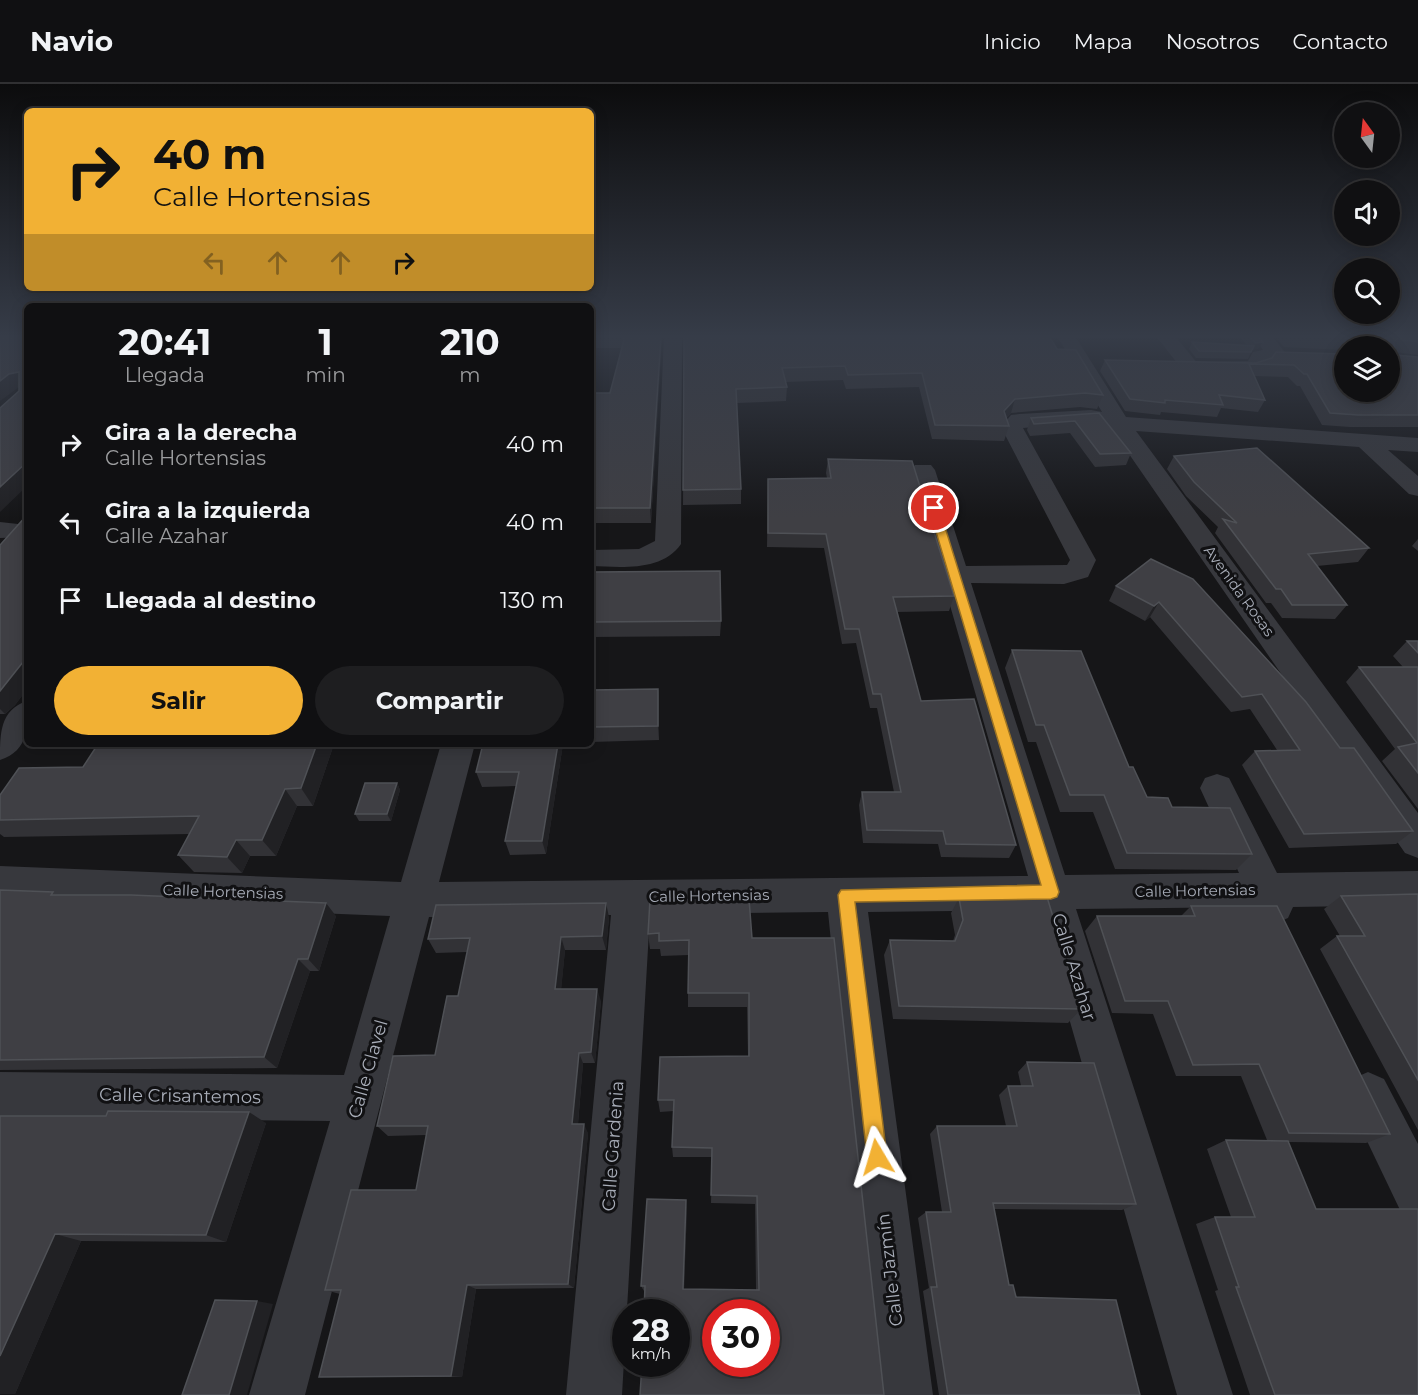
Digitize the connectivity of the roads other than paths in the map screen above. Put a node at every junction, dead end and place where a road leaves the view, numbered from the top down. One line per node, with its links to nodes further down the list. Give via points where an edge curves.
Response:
1 (672, 397): 8 (street, via 668,544 655,555 641,559)
2 (1109, 397): 3 (street, Avenida Rosas)
3 (1119, 423): 4 (street); 9 (street, via 1090,416 1062,416 1019,420 1012,427 1083,560 1077,571 1064,575); 14 (street, Avenida Rosas)
4 (1367, 443): 5 (street); 7 (street)
5 (1418, 445)
6 (923, 470): 9 (street, Calle Azahar)
7 (1418, 489)
8 (594, 558)
9 (954, 574): 18 (street, Calle Azahar)
10 (24, 717): 11 (street)
11 (0, 747)
12 (457, 747): 21 (street, Calle Clavel)
13 (1217, 788): 17 (street)
14 (1418, 842)
15 (0, 883): 21 (street, Calle Hortensias)
16 (1418, 888): 17 (street, Calle Hortensias)
17 (1265, 890): 18 (street, Calle Hortensias); 22 (street)
18 (1051, 892): 19 (street, Calle Hortensias); 30 (street, Calle Azahar)
19 (846, 895): 20 (street, Calle Hortensias); 29 (street, Calle Jazmín)
20 (632, 897): 21 (street, Calle Hortensias); 28 (street, Calle Gardenia)
21 (415, 900): 25 (street, Calle Clavel)
22 (1292, 942)
23 (1350, 1058): 26 (street)
24 (0, 1095): 25 (street, Calle Crisantemos)
25 (360, 1098): 27 (street, Calle Clavel)
26 (1418, 1195)
27 (277, 1395)
28 (594, 1395)
29 (905, 1395)
30 (1205, 1395)

